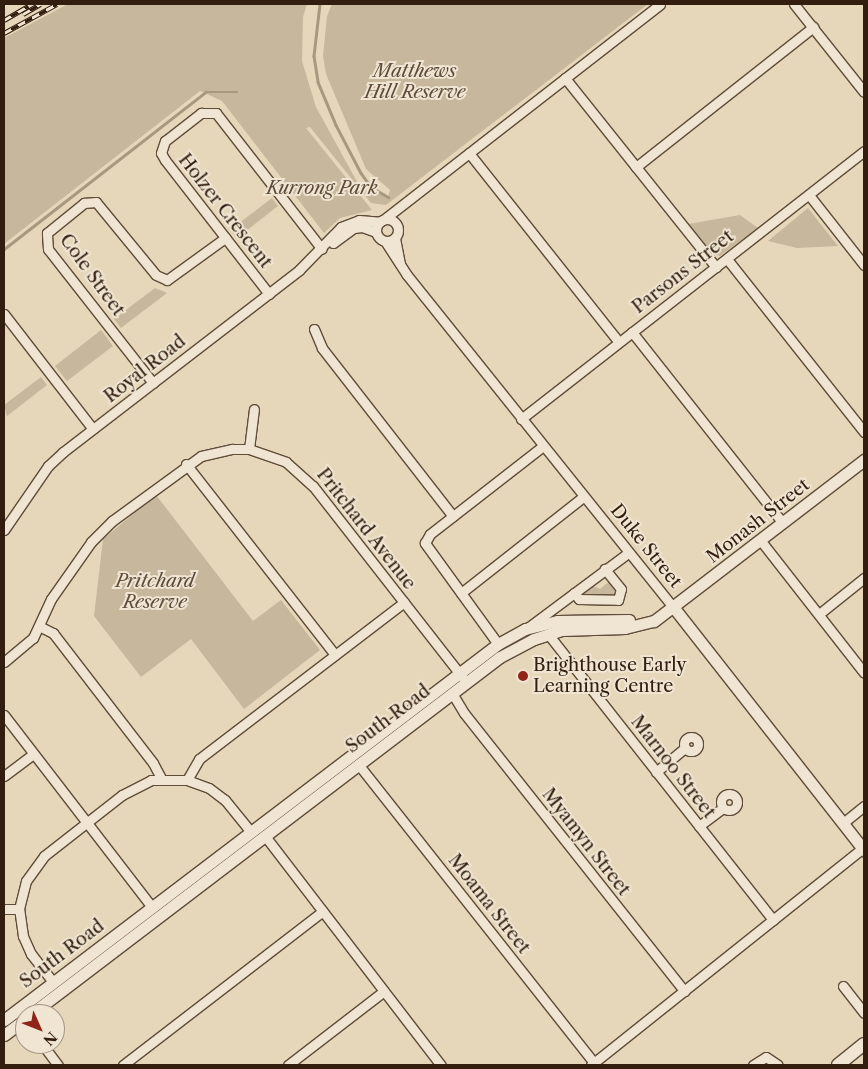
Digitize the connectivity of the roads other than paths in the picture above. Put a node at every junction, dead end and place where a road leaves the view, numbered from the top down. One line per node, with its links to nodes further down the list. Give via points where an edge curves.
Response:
1 (660, 4): 4 (street)
2 (794, 4): 3 (street)
3 (813, 27): 5 (street); 8 (street)
4 (565, 78): 7 (street); 8 (street)
5 (864, 92)
6 (864, 151): 9 (street, Parsons Street)
7 (469, 154): 10 (street); 26 (street)
8 (636, 167): 21 (street)
9 (809, 195): 18 (street, Parsons Street); 20 (street)
10 (406, 203): 11 (street); 12 (street)
11 (381, 221): 12 (street, via 390,220); 13 (street); 17 (street, Royal Road, via 350,222)
12 (397, 224): 15 (street, via 399,231)
13 (376, 232): 16 (street); 17 (street, Royal Road, via 354,228)
14 (225, 238): 17 (street, Holzer Crescent, via 161,153 164,141 204,111 214,112 220,117); 22 (street, Holzer Crescent); 27 (street, Cole Street, via 168,280 156,275 96,202 84,203 47,233 48,249)
15 (395, 238): 16 (street); 19 (street, Duke Street)
16 (384, 241): 19 (street, Duke Street)
17 (322, 249): 22 (street, Royal Road)
18 (727, 259): 21 (street, Parsons Street); 31 (street)
19 (400, 264): 29 (street, Duke Street)
20 (864, 265)
21 (716, 267): 25 (street, Parsons Street)
22 (268, 294): 27 (street, Royal Road)
23 (4, 314): 30 (street)
24 (314, 330): 37 (street, via 322,348)
25 (632, 332): 26 (street, Parsons Street); 38 (street)
26 (619, 342): 29 (street, Parsons Street)
27 (153, 383): 30 (street, Royal Road)
28 (254, 409): 33 (street)
29 (521, 419): 32 (street, Duke Street)
30 (93, 429): 39 (street, Royal Road, via 48,466)
31 (864, 432)
32 (543, 446): 36 (street, Duke Street); 37 (street)
33 (250, 449): 35 (street, Pritchard Avenue, via 214,451); 46 (street, Pritchard Avenue, via 272,455 301,473)
34 (864, 460): 38 (street, Monash Street)
35 (186, 464): 49 (street, Pritchard Avenue, via 101,530 51,600); 53 (street)
36 (584, 497): 41 (street, Duke Street); 44 (street)
37 (453, 516): 44 (street, via 425,542)
38 (783, 524): 40 (street, Monash Street)
39 (4, 530)
40 (761, 541): 47 (street, Monash Street); 48 (street)
41 (628, 553): 42 (street, South Road); 47 (street, Duke Street)
42 (605, 569): 45 (street, South Road); 45 (street, via 621,589 618,600 579,600)
43 (864, 578): 48 (street)
44 (461, 593): 52 (street)
45 (574, 593): 50 (street, South Road)
46 (404, 602): 53 (street); 56 (street, Pritchard Avenue)
47 (674, 608): 50 (street, South Road, via 626,621 557,621); 51 (street, South Road, via 642,625); 71 (street, Duke Street)
48 (818, 614): 55 (street)
49 (39, 626): 54 (street, Pritchard Avenue, via 27,644); 66 (street, via 53,633 154,763)
50 (525, 629): 52 (street, South Road)
51 (548, 634): 56 (street, South Road, via 512,649); 64 (street, Marnoo Street)
52 (498, 644): 56 (street, South Road)
53 (334, 655): 67 (street, via 199,759)
54 (4, 662)
55 (864, 673)
56 (463, 678): 57 (street, South Road); 73 (street, South Road)
57 (452, 693): 58 (street, South Road); 59 (street, Myamyn Street)
58 (442, 700): 59 (street, Myamyn Street); 63 (street, South Road)
59 (464, 713): 84 (street, Myamyn Street)
60 (4, 716): 62 (street)
61 (685, 748): 64 (street)
62 (33, 754): 65 (street); 70 (street)
63 (358, 764): 74 (street, South Road); 92 (street, Moama Street)
64 (656, 772): 72 (street, Marnoo Street)
65 (4, 776)
66 (161, 778): 67 (street); 70 (street, via 132,789)
67 (187, 780): 73 (street, via 209,788 225,800)
68 (864, 806): 71 (street)
69 (723, 808): 72 (street)
70 (87, 822): 77 (street, via 39,862 26,882); 78 (street)
71 (843, 823): 75 (street, Duke Street)
72 (699, 826): 80 (street, Marnoo Street)
73 (251, 832): 74 (street); 78 (street, South Road)
74 (264, 836): 78 (street, South Road); 79 (street)
75 (864, 849): 80 (street)
76 (4, 909): 77 (street)
77 (19, 909): 81 (street, via 28,947)
78 (157, 911): 81 (street, South Road); 86 (street, South Road)
79 (323, 911): 83 (street); 94 (street)
80 (773, 920): 84 (street)
81 (53, 982): 85 (street, South Road)
82 (843, 986): 87 (street)
83 (384, 991): 95 (street); 96 (street)
84 (684, 991): 92 (street)
85 (35, 1004)
86 (40, 1004)
87 (864, 1013)
88 (15, 1025): 89 (street, South Road)
89 (4, 1035)
90 (864, 1044): 99 (main road)
91 (50, 1054): 93 (street)
92 (592, 1064)
93 (58, 1065)
94 (123, 1065)
95 (288, 1065)
96 (441, 1065)
97 (753, 1065): 98 (street, via 766,1057)
98 (778, 1065)
99 (838, 1065)

